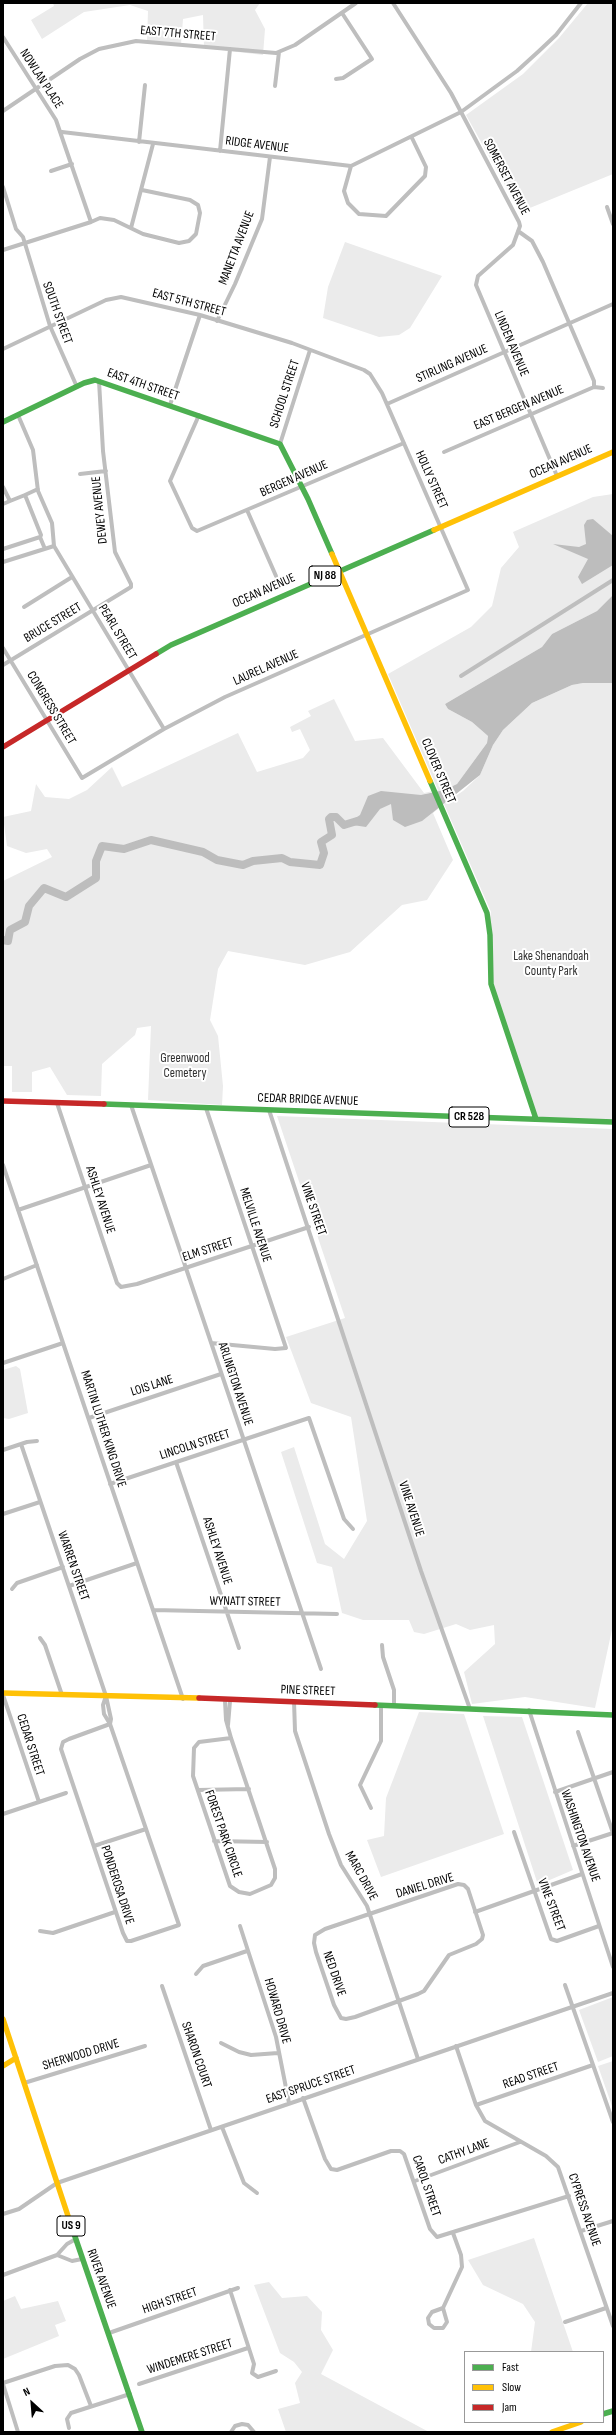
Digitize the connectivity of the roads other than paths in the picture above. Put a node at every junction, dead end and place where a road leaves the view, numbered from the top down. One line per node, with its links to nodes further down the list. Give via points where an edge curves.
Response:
1 (356, 3): 4 (street, EAST 7TH STREET)
2 (393, 3): 13 (street, SOMERSET AVENUE, via 434,64)
3 (581, 3): 13 (street, via 539,52)
4 (342, 13): 7 (street, EAST 7TH STREET, via 295,46); 8 (street, via 372,59 343,78)
5 (3, 37): 11 (street, NOWLAN PLACE)
6 (230, 49): 7 (street, EAST 7TH STREET); 11 (street, EAST 7TH STREET, via 172,42 120,42 80,59); 18 (street)
7 (279, 52): 10 (street)
8 (336, 79)
9 (145, 84): 16 (street)
10 (274, 86)
11 (37, 88): 12 (street, EAST 7TH STREET); 14 (street, NOWLAN PLACE)
12 (3, 111)
13 (461, 112): 15 (street); 29 (street, SOMERSET AVENUE, via 516,213)
14 (62, 132): 16 (street, RIDGE AVENUE); 20 (street)
15 (412, 138): 21 (street); 21 (street, via 426,167 425,176 386,216 359,214 348,203 344,191)
16 (139, 142): 17 (street, RIDGE AVENUE)
17 (153, 144): 18 (street, RIDGE AVENUE); 24 (street)
18 (220, 151): 19 (street, RIDGE AVENUE)
19 (270, 157): 21 (street, RIDGE AVENUE); 34 (street, MANETTA AVENUE, via 262,218)
20 (72, 164): 22 (street); 26 (street)
21 (351, 166)
22 (52, 171)
23 (3, 187): 30 (street, SOUTH STREET, via 16,229)
24 (142, 190): 28 (street); 28 (street, via 190,200 198,205 200,213 196,234 189,241 179,243 143,234)
25 (607, 207): 27 (street)
26 (90, 222): 28 (street, via 100,218 114,220); 30 (street)
27 (613, 224)
28 (131, 228)
29 (518, 231): 35 (street, SOMERSET AVENUE, via 535,246); 39 (street, LINDEN AVENUE, via 513,245 483,271 476,281 478,293)
30 (24, 243): 31 (street); 36 (street, SOUTH STREET)
31 (3, 250)
32 (613, 304): 35 (street, STIRLING AVENUE)
33 (200, 315): 34 (street, EAST 5TH STREET); 36 (street, EAST 5TH STREET, via 114,297); 46 (street)
34 (217, 320): 38 (street, EAST 5TH STREET)
35 (569, 324): 39 (street, STIRLING AVENUE); 43 (street, SOMERSET AVENUE, via 594,380)
36 (50, 326): 37 (street, EAST 5TH STREET); 42 (street, SOUTH STREET)
37 (3, 349)
38 (310, 350): 40 (street, EAST 5TH STREET, via 364,370); 52 (street, SCHOOL STREET)
39 (503, 352): 45 (street, STIRLING AVENUE); 47 (street, LINDEN AVENUE)
40 (372, 376): 45 (street, HOLLY STREET)
41 (99, 381): 42 (main road, EAST 4TH STREET, via 90,381); 46 (main road, EAST 4TH STREET); 55 (street, DEWEY AVENUE)
42 (77, 387): 48 (main road, EAST 4TH STREET)
43 (594, 387): 44 (street, EAST BERGEN AVENUE); 47 (street, EAST BERGEN AVENUE)
44 (603, 388)
45 (387, 404): 51 (street, HOLLY STREET)
46 (170, 406): 49 (main road, EAST 4TH STREET)
47 (530, 414): 53 (street, EAST BERGEN AVENUE); 57 (street, LINDEN AVENUE)
48 (18, 415): 50 (main road, EAST 4TH STREET); 60 (street, via 33,450)
49 (199, 415): 52 (main road, EAST 4TH STREET); 64 (street, BERGEN AVENUE, via 170,481 193,529 197,531)
50 (3, 422)
51 (404, 443): 58 (street, BERGEN AVENUE); 65 (street, HOLLY STREET)
52 (280, 444): 58 (main road, CLOVER STREET)
53 (444, 452)
54 (613, 452): 57 (main road, OCEAN AVENUE / NJ 88)
55 (106, 471): 56 (street); 77 (street, DEWEY AVENUE, via 114,552 131,585 128,591)
56 (80, 474)
57 (557, 476): 65 (main road, OCEAN AVENUE / NJ 88)
58 (302, 486): 64 (street, BERGEN AVENUE); 71 (main road, CLOVER STREET)
59 (3, 487): 62 (street)
60 (38, 489): 61 (street); 67 (street, via 52,523)
61 (24, 495): 62 (street); 66 (street)
62 (10, 501): 63 (street)
63 (3, 504)
64 (247, 510): 72 (street)
65 (440, 527): 71 (main road, OCEAN AVENUE / NJ 88); 75 (street, HOLLY STREET, via 468,590)
66 (40, 537): 68 (street); 69 (street)
67 (54, 546): 69 (street); 73 (street, PEARL STREET)
68 (3, 548)
69 (44, 549): 70 (street)
70 (3, 562)
71 (339, 570): 78 (main road, CLOVER STREET); 82 (main road, OCEAN AVENUE / NJ 88, via 171,645)
72 (276, 576)
73 (72, 577): 76 (street); 77 (street, PEARL STREET)
74 (613, 580): 83 (street)
75 (466, 592): 78 (street, LAUREL AVENUE)
76 (24, 607)
77 (93, 611): 80 (street, BRUCE STREET); 82 (street, PEARL STREET)
78 (367, 634): 85 (street, LAUREL AVENUE, via 225,697); 93 (main road, CLOVER STREET, via 487,913 491,984)
79 (3, 648): 80 (street, CONGRESS STREET)
80 (11, 661): 81 (street, BRUCE STREET); 84 (street, CONGRESS STREET)
81 (3, 665)
82 (128, 670): 84 (main road, OCEAN AVENUE / NJ 88); 85 (street, PEARL STREET)
83 (461, 676)
84 (47, 720): 86 (main road, OCEAN AVENUE / NJ 88); 87 (street, CONGRESS STREET)
85 (164, 729): 87 (street, LAUREL AVENUE)
86 (3, 747)
87 (82, 778)
88 (3, 1101): 89 (main road, CEDAR BRIDGE AVENUE / CR 528)
89 (57, 1103): 90 (main road, CEDAR BRIDGE AVENUE / CR 528); 97 (street, ASHLEY AVENUE)
90 (131, 1105): 91 (main road, CEDAR BRIDGE AVENUE / CR 528); 96 (street, ARLINGTON AVENUE)
91 (206, 1108): 92 (main road, CEDAR BRIDGE AVENUE / CR 528); 100 (street, MELVILLE AVENUE)
92 (269, 1110): 93 (main road, CEDAR BRIDGE AVENUE / CR 528); 99 (street, VINE STREET)
93 (536, 1119): 94 (main road, CEDAR BRIDGE AVENUE / CR 528)
94 (613, 1122)
95 (3, 1165): 98 (street, MARTIN LUTHER KING DRIVE)
96 (151, 1165): 97 (street); 102 (street, ARLINGTON AVENUE)
97 (86, 1187): 98 (street); 104 (street, ASHLEY AVENUE, via 117,1283 121,1288)
98 (18, 1210): 101 (street, MARTIN LUTHER KING DRIVE)
99 (308, 1227): 100 (street, ELM STREET); 105 (street, VINE STREET)
100 (252, 1246): 102 (street, ELM STREET); 107 (street, MELVILLE AVENUE, via 286,1348)
101 (37, 1266): 103 (street); 106 (street, MARTIN LUTHER KING DRIVE)
102 (186, 1268): 104 (street, ELM STREET); 107 (street, ARLINGTON AVENUE)
103 (3, 1279)
104 (137, 1284)
105 (338, 1315): 140 (street, VINE AVENUE, via 421,1571)
106 (64, 1343): 108 (street); 110 (street, MARTIN LUTHER KING DRIVE)
107 (211, 1343): 109 (street, ARLINGTON AVENUE)
108 (3, 1363)
109 (221, 1374): 110 (street, LOIS LANE); 111 (street, ARLINGTON AVENUE)
110 (89, 1418): 116 (street, MARTIN LUTHER KING DRIVE)
111 (242, 1440): 115 (street, LINCOLN STREET); 119 (street, LINCOLN STREET, via 309,1418 344,1519); 126 (street, ARLINGTON AVENUE)
112 (37, 1441): 113 (street)
113 (21, 1444): 114 (street); 117 (street, WARREN STREET)
114 (3, 1450)
115 (176, 1462): 116 (street, LINCOLN STREET); 125 (street, ASHLEY AVENUE)
116 (110, 1484): 120 (street, MARTIN LUTHER KING DRIVE)
117 (40, 1502): 118 (street); 121 (street, WARREN STREET)
118 (3, 1514)
119 (353, 1529)
120 (137, 1563): 122 (street); 124 (street, MARTIN LUTHER KING DRIVE)
121 (63, 1567): 122 (street, WARREN STREET); 123 (street, via 17,1583)
122 (69, 1586): 134 (street, WARREN STREET)
123 (12, 1589)
124 (153, 1610): 125 (street, WYNATT STREET); 135 (street, MARTIN LUTHER KING DRIVE)
125 (227, 1612): 126 (street, WYNATT STREET); 130 (street, ASHLEY AVENUE)
126 (302, 1614): 127 (street, WYNATT STREET); 131 (street, ARLINGTON AVENUE)
127 (337, 1614)
128 (40, 1638): 133 (street, via 45,1645)
129 (382, 1645): 139 (street, via 383,1657 394,1690)
130 (239, 1648)
131 (321, 1669)
132 (3, 1694): 133 (main road, PINE STREET); 152 (street, CEDAR STREET)
133 (62, 1695): 134 (main road, PINE STREET)
134 (106, 1696): 135 (main road, PINE STREET); 143 (street, PONDEROSA DRIVE)
135 (183, 1699): 136 (main road, PINE STREET)
136 (227, 1701): 137 (main road, PINE STREET); 145 (street, FOREST PARK CIRCLE, via 226,1720)
137 (294, 1701): 138 (main road, PINE STREET); 166 (street, MARC DRIVE, via 295,1731 329,1834 342,1865 363,1898)
138 (381, 1706): 139 (main road, PINE STREET); 153 (street, via 381,1741 360,1785)
139 (394, 1707): 140 (main road, PINE STREET)
140 (470, 1709): 141 (main road, PINE STREET)
141 (529, 1710): 142 (main road, PINE STREET); 150 (street, WASHINGTON AVENUE)
142 (613, 1715)
143 (110, 1724): 155 (street, PONDEROSA DRIVE); 160 (street, PONDEROSA DRIVE, via 69,1739 61,1745)
144 (578, 1732): 147 (street)
145 (231, 1738): 148 (street, FOREST PARK CIRCLE); 149 (street, FOREST PARK CIRCLE, via 199,1742 194,1748 193,1776)
146 (613, 1772): 147 (street)
147 (594, 1779): 150 (street); 157 (street)
148 (249, 1789): 149 (street); 159 (street, FOREST PARK CIRCLE)
149 (198, 1790): 158 (street, FOREST PARK CIRCLE)
150 (554, 1792): 161 (street, WASHINGTON AVENUE)
151 (66, 1793): 152 (street)
152 (39, 1802): 154 (street)
153 (371, 1808)
154 (3, 1814)
155 (146, 1829): 160 (street); 164 (street, PONDEROSA DRIVE, via 179,1925 131,1942 125,1938)
156 (514, 1832): 163 (street, VINE STREET)
157 (613, 1833): 161 (street)
158 (214, 1841): 159 (street); 159 (street, FOREST PARK CIRCLE, via 230,1886 239,1892 250,1894 271,1886 275,1878)
159 (268, 1842)
160 (94, 1846): 164 (street, PONDEROSA DRIVE)
161 (573, 1846): 162 (street, WASHINGTON AVENUE)
162 (582, 1874): 163 (street); 168 (street, WASHINGTON AVENUE)
163 (535, 1891): 165 (street); 168 (street, VINE STREET, via 553,1940 557,1941)
164 (115, 1912): 169 (street, via 53,1933)
165 (475, 1912): 166 (street, DANIEL DRIVE, via 468,1889 458,1884); 176 (street, DANIEL DRIVE, via 482,1939 449,1955 424,1991)
166 (369, 1914): 176 (street, MARC DRIVE); 176 (street, NED DRIVE, via 318,1932 314,1938 316,1952 341,2018 355,2017)
167 (240, 1926): 170 (street, HOWARD DRIVE)
168 (599, 1926): 171 (street, WASHINGTON AVENUE)
169 (40, 1931)
170 (247, 1951): 172 (street, via 203,1966); 182 (street, HOWARD DRIVE, via 271,2018)
171 (613, 1967)
172 (196, 1974)
173 (566, 1985): 177 (street)
174 (162, 1986): 193 (street, SHARON COURT)
175 (613, 1993): 177 (street, EAST SPRUCE STREET)
176 (398, 2002): 184 (street, MARC DRIVE)
177 (573, 2006): 181 (street, EAST SPRUCE STREET); 185 (street)
178 (3, 2019): 183 (main road, RIVER AVENUE / US 9)
179 (221, 2043): 182 (street, via 251,2055)
180 (145, 2046): 187 (street, SHERWOOD DRIVE)
181 (456, 2046): 184 (street, EAST SPRUCE STREET); 190 (street, CYPRESS AVENUE)
182 (278, 2053): 189 (street, HOWARD DRIVE)
183 (16, 2058): 186 (main road); 187 (main road, RIVER AVENUE / US 9)
184 (418, 2059): 188 (street, EAST SPRUCE STREET)
185 (593, 2065): 190 (street, READ STREET); 191 (street)
186 (3, 2066)
187 (23, 2083): 196 (main road, RIVER AVENUE / US 9)
188 (303, 2098): 189 (street, EAST SPRUCE STREET); 195 (street, CAROL STREET, via 331,2169 337,2170 391,2151 400,2151 406,2157)
189 (289, 2103): 192 (street, EAST SPRUCE STREET)
190 (476, 2105): 194 (street, CYPRESS AVENUE, via 488,2123)
191 (613, 2122)
192 (222, 2127): 193 (street, EAST SPRUCE STREET); 197 (street, via 244,2183)
193 (211, 2130): 196 (street, EAST SPRUCE STREET)
194 (520, 2142): 195 (street, CATHY LANE); 198 (street, CYPRESS AVENUE, via 553,2161)
195 (415, 2181): 202 (street, CAROL STREET, via 433,2234 439,2237)
196 (57, 2183): 199 (street, EAST SPRUCE STREET, via 19,2209); 203 (main road, RIVER AVENUE / US 9)
197 (256, 2193)
198 (569, 2196): 201 (street, CYPRESS AVENUE); 202 (street, CAROL STREET)
199 (3, 2214)
200 (613, 2221): 201 (street)
201 (581, 2231): 210 (street, CYPRESS AVENUE)
202 (453, 2233): 209 (street, via 461,2255 462,2267)
203 (76, 2240): 204 (street, via 63,2247); 205 (main road, RIVER AVENUE / US 9)
204 (57, 2255): 205 (street, via 72,2261); 206 (street)
205 (82, 2259): 213 (main road, RIVER AVENUE / US 9)
206 (3, 2275)
207 (238, 2288): 208 (street, HIGH STREET)
208 (230, 2290): 213 (street, HIGH STREET); 214 (street)
209 (443, 2308): 209 (street, via 432,2312 428,2318 429,2324 434,2328 443,2328 447,2322)
210 (606, 2308): 211 (street); 212 (street, CYPRESS AVENUE)
211 (565, 2322)
212 (613, 2326)
213 (109, 2333): 218 (main road, RIVER AVENUE / US 9)
214 (248, 2348): 215 (street, via 254,2364 252,2373 255,2376); 217 (street, WINDEMERE STREET)
215 (276, 2371)
216 (3, 2384): 219 (street, via 55,2366 68,2365 79,2375); 222 (street)
217 (139, 2384)
218 (130, 2394): 219 (street); 223 (main road, RIVER AVENUE / US 9)
219 (91, 2406): 221 (street, via 71,2413 67,2419)
220 (578, 2423): 226 (main road)
221 (69, 2428)
222 (18, 2432)
223 (142, 2432)
224 (231, 2432): 225 (street, via 235,2426 242,2424 248,2425)
225 (254, 2432)
226 (552, 2432)

